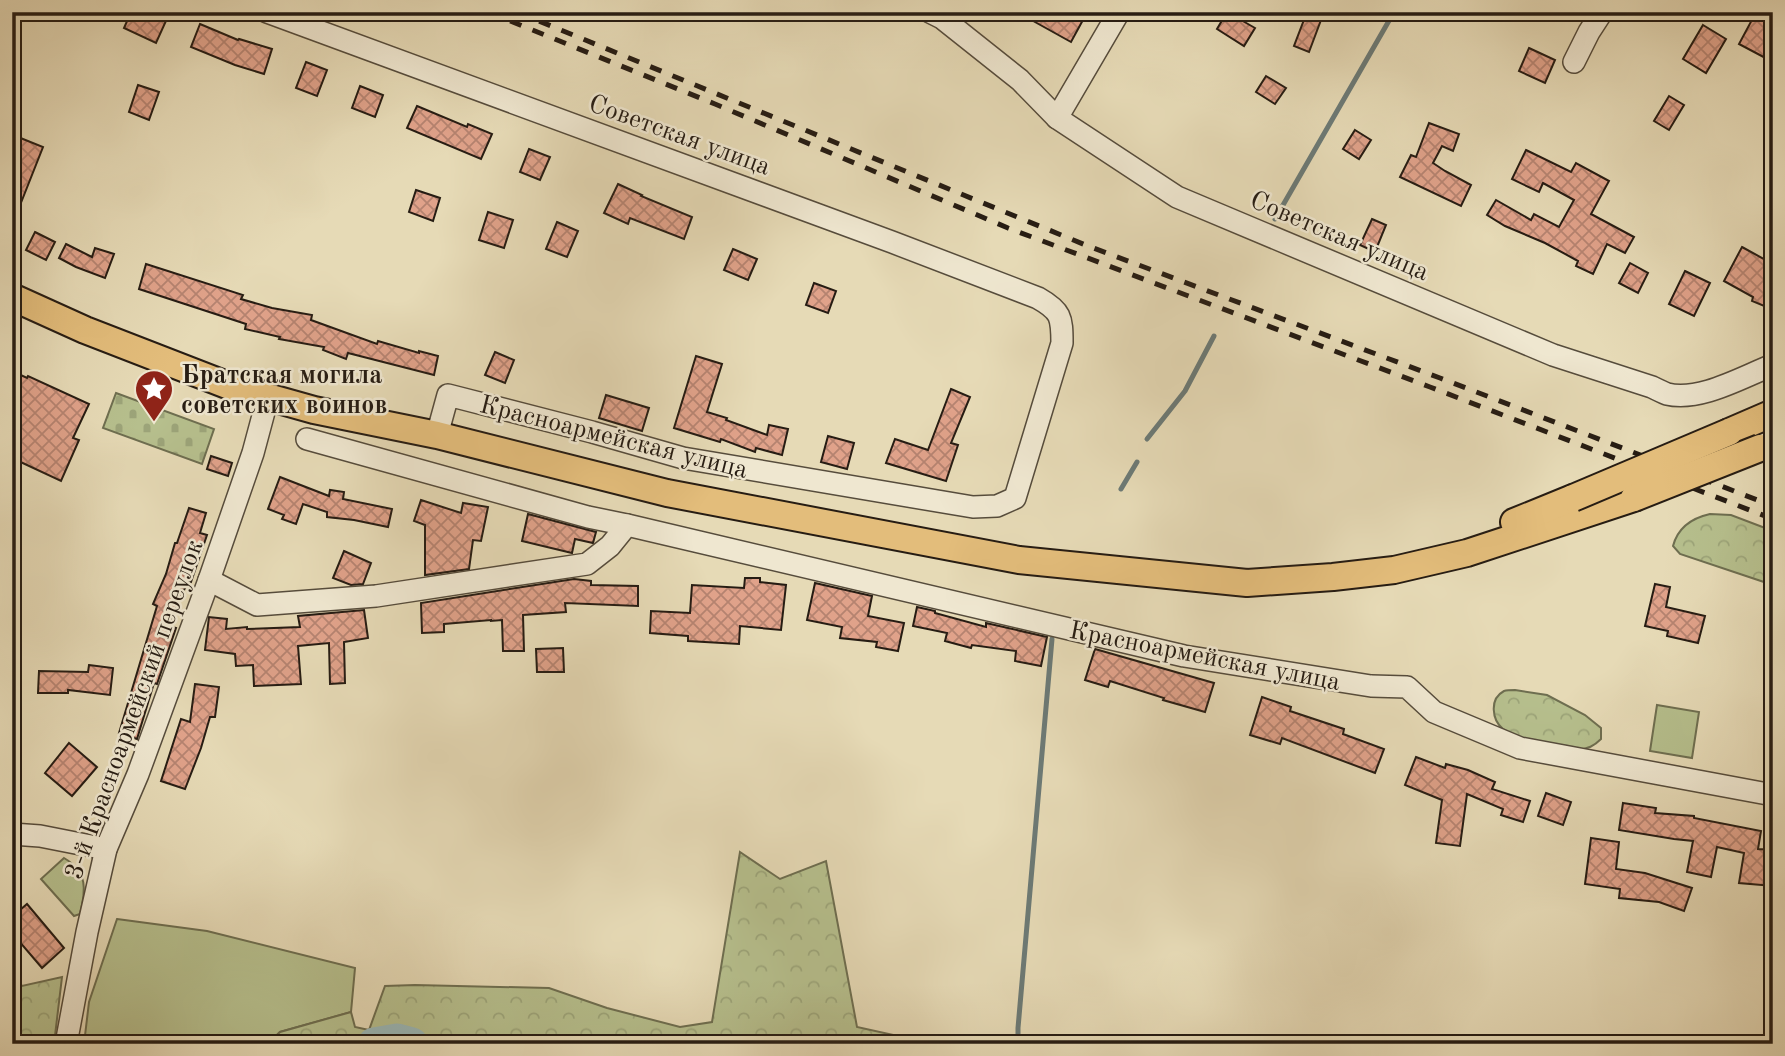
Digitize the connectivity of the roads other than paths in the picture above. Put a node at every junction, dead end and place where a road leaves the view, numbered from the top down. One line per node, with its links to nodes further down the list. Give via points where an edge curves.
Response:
1 (268, 12): 8 (street, Советская улица, via 1038,298 1054,307)
2 (930, 12): 6 (street, Советская улица, via 1020,80)
3 (1119, 12): 6 (street)
4 (1602, 12): 5 (street)
5 (1573, 62)
6 (1057, 118): 9 (street, Советская улица, via 1177,197 1553,355 1682,396 1703,393)
7 (12, 297): 10 (main road, Красноармейская улица, via 232,387)
8 (1062, 324): 12 (street, Красноармейская улица, via 1062,343 1015,498 997,506 973,507 683,457 448,396)
9 (1773, 365)
10 (268, 397): 12 (main road, Красноармейская улица); 17 (street, 3-й Красноармейский переулок)
11 (1773, 413): 16 (main road, Красноармейская улица, bridge, via 1475,537 1415,552 1300,569)
12 (437, 435): 16 (main road, Красноармейская улица, via 667,493 1019,560)
13 (307, 439): 15 (street, Красноармейская улица)
14 (1766, 445): 16 (main road, Красноармейская улица, bridge, via 1634,498 1480,549 1394,570 1247,583)
15 (627, 525): 17 (street, via 587,564 376,596 257,605); 18 (street, Красноармейская улица, via 1184,656 1371,686 1407,687 1434,712 1520,748)
16 (1154, 574)
17 (209, 580): 20 (street, 3-й Красноармейский переулок)
18 (1773, 795)
19 (12, 834): 20 (street)
20 (107, 849): 21 (street, 3-й Красноармейский переулок)
21 (66, 1044)

